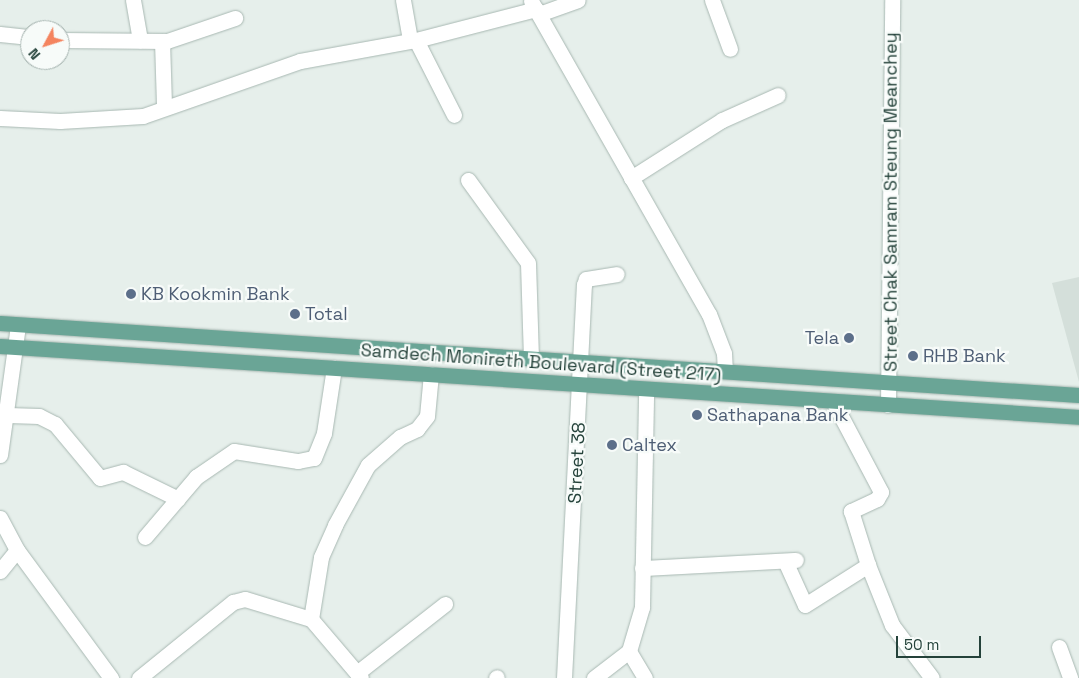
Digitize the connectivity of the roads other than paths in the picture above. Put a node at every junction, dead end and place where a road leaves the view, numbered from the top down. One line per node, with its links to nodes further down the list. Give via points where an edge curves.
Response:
1 (133, 0): 11 (street)
2 (403, 0): 12 (street)
3 (578, 0): 6 (street)
4 (712, 0): 14 (street)
5 (892, 0): 31 (street, Street Chak Samram Steung Meanchey)
6 (535, 7): 12 (street); 19 (street)
7 (235, 18): 13 (street)
8 (0, 34): 9 (street)
9 (20, 36)
10 (70, 40): 11 (street)
11 (140, 40): 13 (street)
12 (413, 40): 16 (street, via 300,61); 17 (street)
13 (162, 41): 16 (street)
14 (730, 48)
15 (778, 95): 19 (street, via 722,120)
16 (164, 105): 18 (street, via 143,116 121,119)
17 (454, 115)
18 (0, 118)
19 (631, 178): 29 (street, via 709,314 724,353)
20 (468, 180): 26 (street, via 528,263)
21 (617, 274): 27 (street, Street 38, via 584,281)
22 (0, 324): 23 (main road, Samdech Monireth Boulevard (Street 217))
23 (18, 325): 25 (street); 26 (main road, Samdech Monireth Boulevard (Street 217))
24 (0, 346): 25 (main road, Samdech Monireth Boulevard (Street 217))
25 (17, 347): 28 (main road, Samdech Monireth Boulevard (Street 217)); 37 (street)
26 (531, 358): 27 (main road, Samdech Monireth Boulevard (Street 217))
27 (582, 362): 29 (main road, Samdech Monireth Boulevard (Street 217)); 32 (street, Street 38)
28 (334, 368): 30 (main road, Samdech Monireth Boulevard (Street 217)); 41 (street, via 324,433 314,458 298,461 234,451 196,477)
29 (725, 371): 31 (main road, Samdech Monireth Boulevard (Street 217))
30 (431, 374): 32 (main road, Samdech Monireth Boulevard (Street 217)); 50 (street, via 428,416 417,429 393,442 368,465 335,525 320,557)
31 (890, 382): 34 (main road, Samdech Monireth Boulevard (Street 217)); 36 (street, Street Chak Samram Steung Meanchey)
32 (581, 384): 33 (main road, Samdech Monireth Boulevard (Street 217)); 56 (street, Street 38)
33 (646, 389): 35 (main road, Samdech Monireth Boulevard (Street 217)); 47 (street)
34 (1079, 395)
35 (833, 401): 36 (main road, Samdech Monireth Boulevard (Street 217)); 46 (street, via 881,492 877,499 851,511)
36 (888, 405): 38 (main road, Samdech Monireth Boulevard (Street 217))
37 (8, 415): 39 (street); 41 (street, via 39,416 55,424 100,478 128,474)
38 (1079, 417)
39 (3, 434): 40 (street)
40 (0, 456)
41 (178, 499): 44 (street)
42 (0, 518): 43 (street)
43 (4, 534): 45 (street)
44 (146, 537)
45 (18, 550): 48 (street); 54 (street)
46 (868, 565): 47 (street, via 805,605 791,560); 59 (street, via 892,625)
47 (642, 568): 52 (street, via 638,629)
48 (0, 571)
49 (445, 604): 53 (street)
50 (311, 619): 53 (street); 55 (street, via 263,601 238,600)
51 (1059, 647): 60 (street)
52 (629, 651): 57 (street); 58 (street)
53 (359, 675)
54 (111, 678)
55 (139, 678)
56 (564, 678)
57 (594, 678)
58 (645, 678)
59 (932, 678)
60 (1070, 678)

